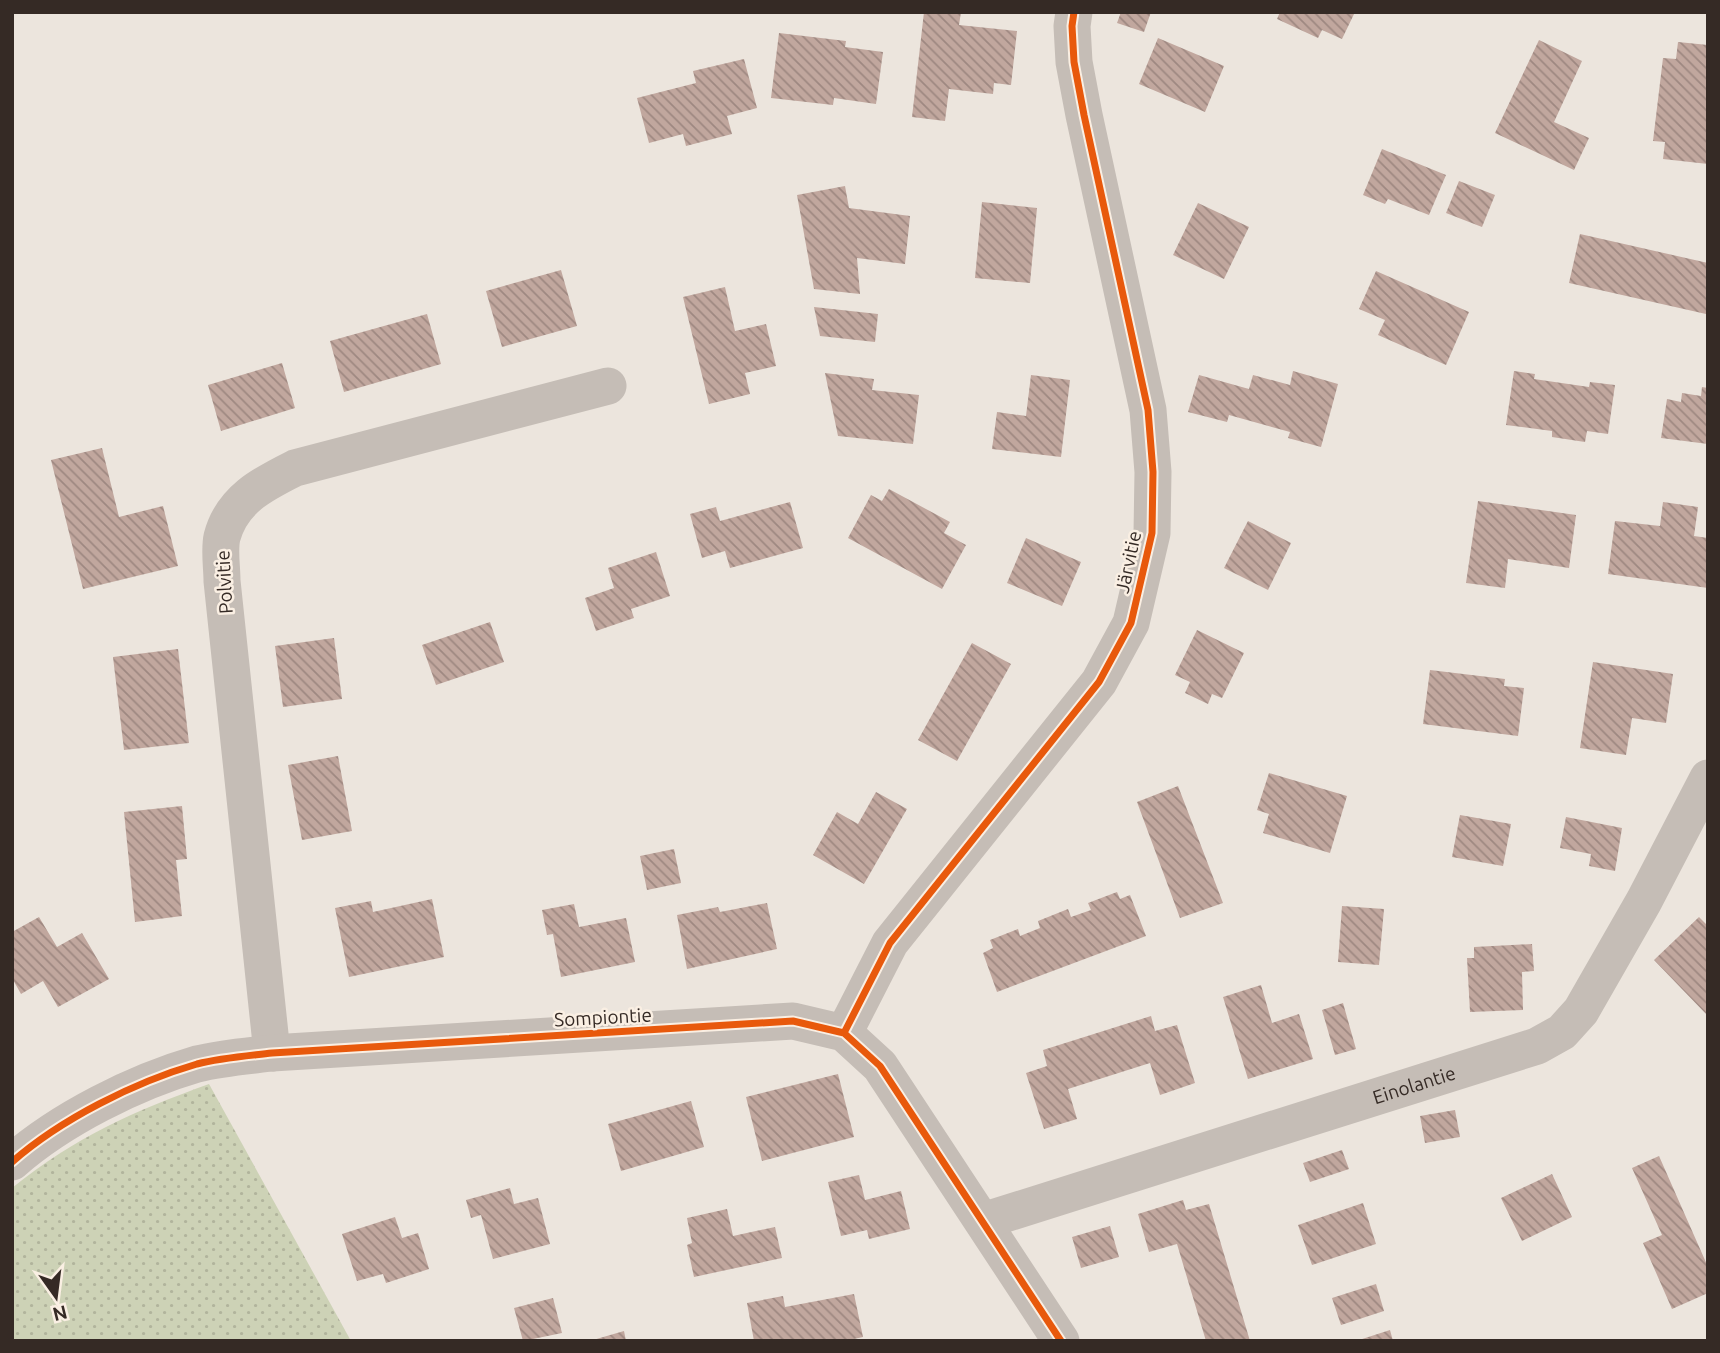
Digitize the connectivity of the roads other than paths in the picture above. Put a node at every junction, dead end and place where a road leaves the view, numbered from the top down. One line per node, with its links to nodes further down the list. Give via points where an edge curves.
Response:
1 (1074, 12): 4 (street, Järvitie, via 1074,62 1148,410 1152,533 1130,623 1099,682 890,943)
2 (608, 386): 5 (street, Polvitie, via 295,468 261,485 237,505 222,538 222,581)
3 (1708, 778): 7 (street, Einolantie, via 1581,1012 1562,1032 1537,1046)
4 (844, 1034): 5 (street, Sompiontie, via 793,1021); 7 (street, Sompiontie, via 880,1066)
5 (272, 1053): 6 (street, Sompiontie, via 200,1063 142,1082 71,1121)
6 (12, 1162)
7 (984, 1221): 8 (street, Sompiontie)
8 (1060, 1341)

